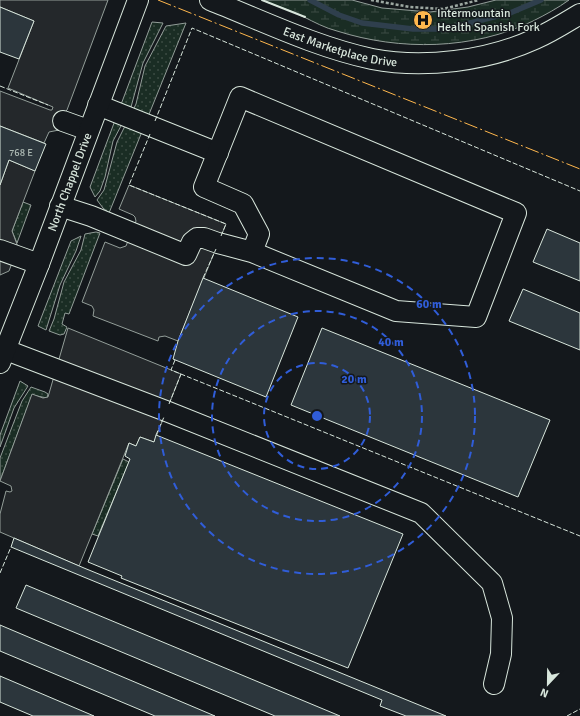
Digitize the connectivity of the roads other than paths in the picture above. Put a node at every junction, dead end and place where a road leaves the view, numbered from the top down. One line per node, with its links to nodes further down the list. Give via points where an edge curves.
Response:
1 (138, 0): 4 (street, North Chappel Drive)
2 (210, 0): 3 (street, East Marketplace Drive, via 320,44 372,59 407,63 476,58 508,50 535,40)
3 (580, 14)
4 (98, 105): 6 (street, North Chappel Drive); 7 (street)
5 (63, 121): 6 (street)
6 (88, 130): 8 (street, North Chappel Drive)
7 (218, 154): 10 (street, via 204,187 243,204 259,234); 10 (street, via 240,97 516,213 476,317 396,311)
8 (60, 206): 10 (street, via 186,255 192,242 197,238); 11 (street, North Chappel Drive)
9 (0, 250): 11 (street)
10 (252, 252)
11 (39, 264): 12 (street, North Chappel Drive)
12 (3, 357): 13 (street, via 166,411 421,513 492,583 502,618 501,654)
13 (494, 684)

